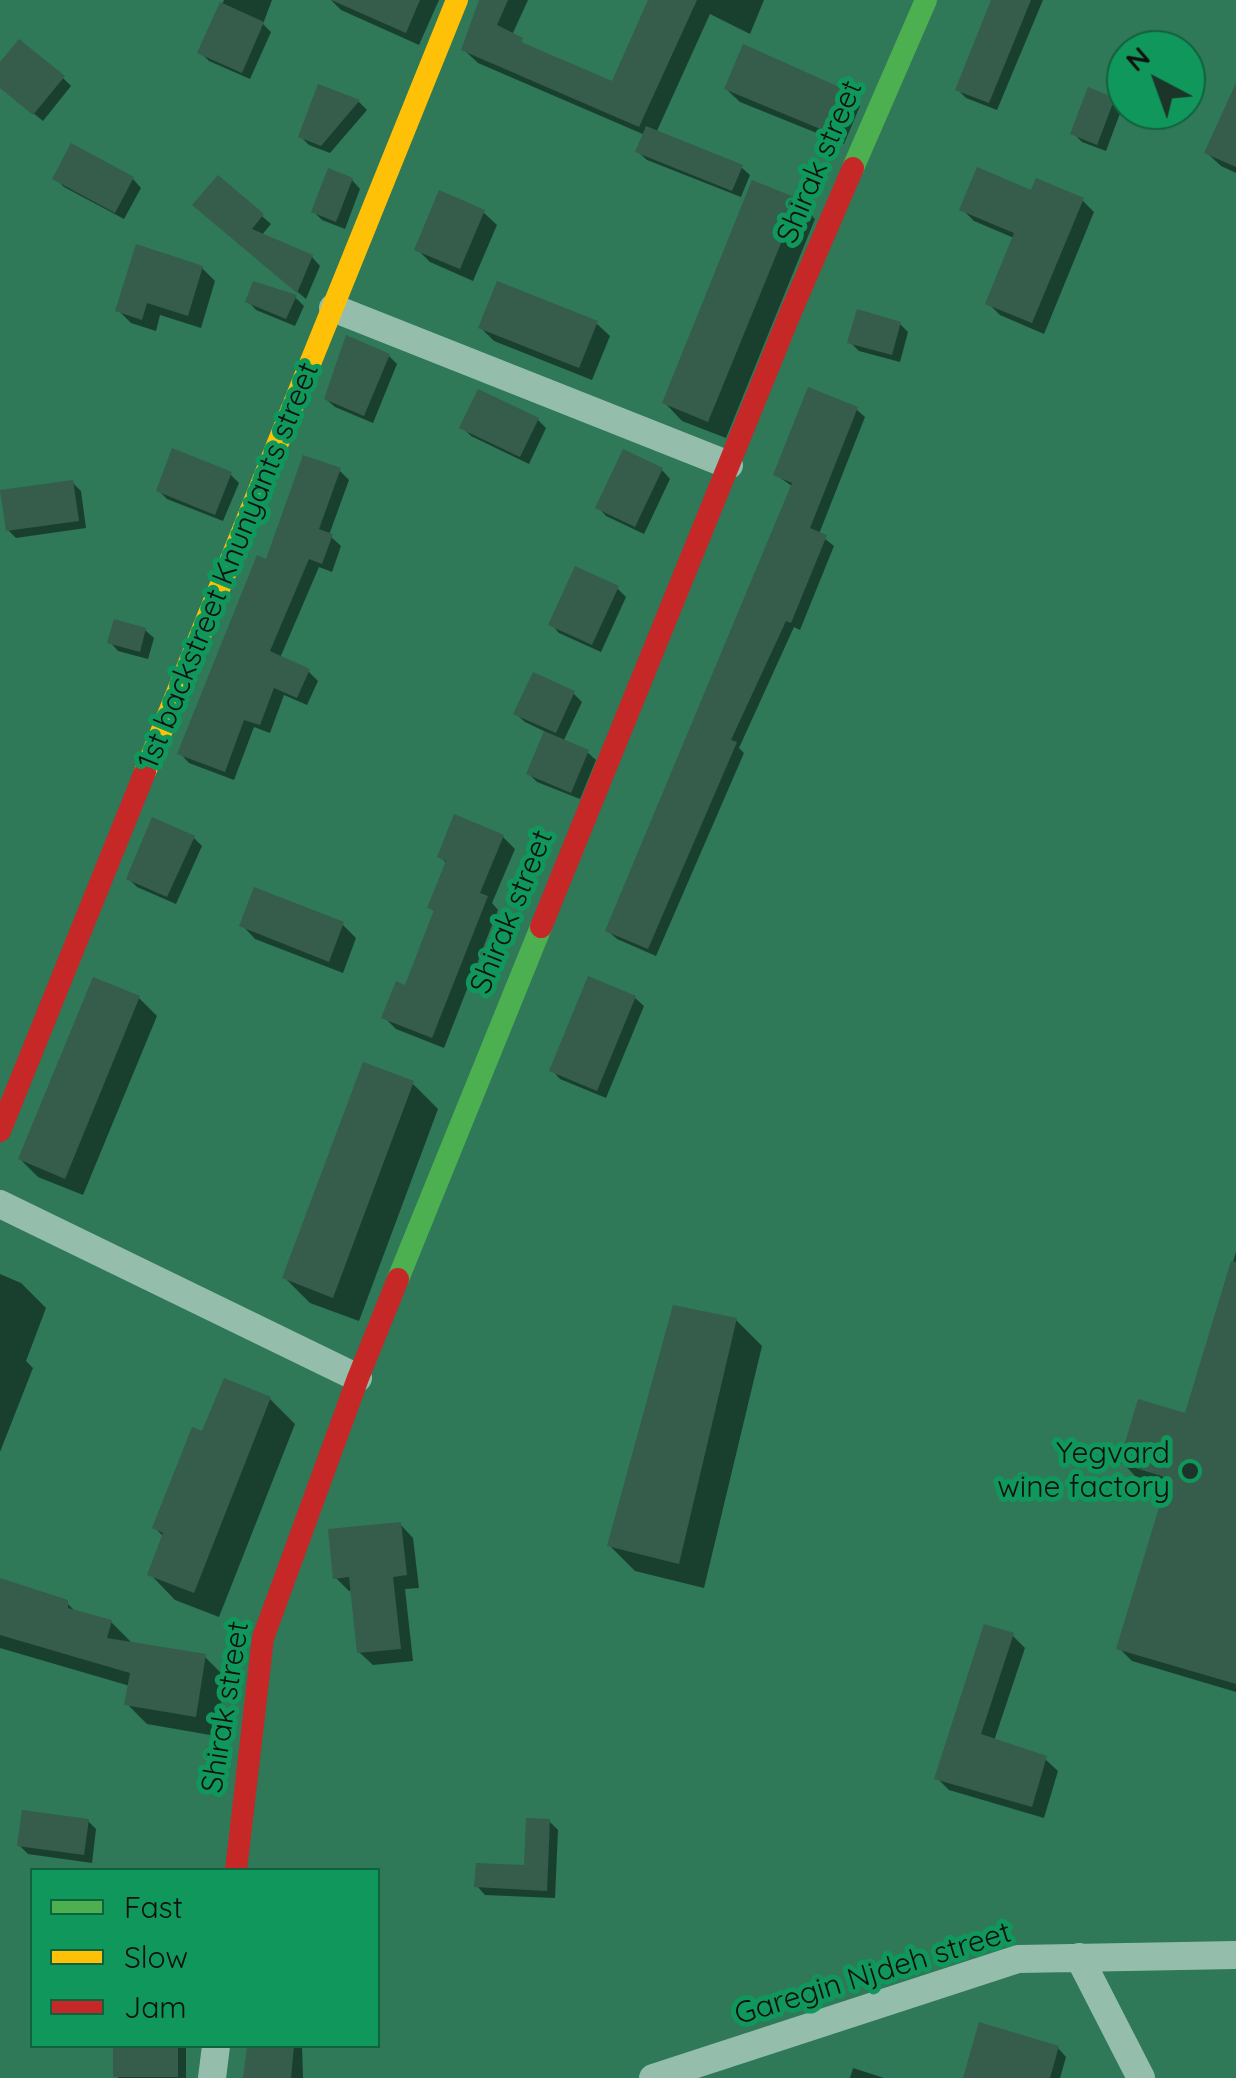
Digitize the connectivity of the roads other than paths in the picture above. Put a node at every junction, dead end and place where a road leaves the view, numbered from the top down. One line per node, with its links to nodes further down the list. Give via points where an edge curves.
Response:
1 (456, 0): 3 (street, 1st backstreet Knunyants street)
2 (926, 0): 4 (street, Shirak street)
3 (333, 308): 4 (street); 5 (street, 1st backstreet Knunyants street)
4 (728, 465): 7 (street, Shirak street)
5 (0, 1131)
6 (0, 1204): 7 (street)
7 (358, 1378): 8 (street, Shirak street, via 263,1638)
8 (236, 1868)
9 (1236, 1955): 10 (street, Garegin Njdeh street)
10 (1078, 1957): 13 (street, Garegin Njdeh street, via 1018,1959); 14 (street)
11 (216, 2048): 12 (street)
12 (212, 2078)
13 (653, 2078)
14 (1141, 2078)

